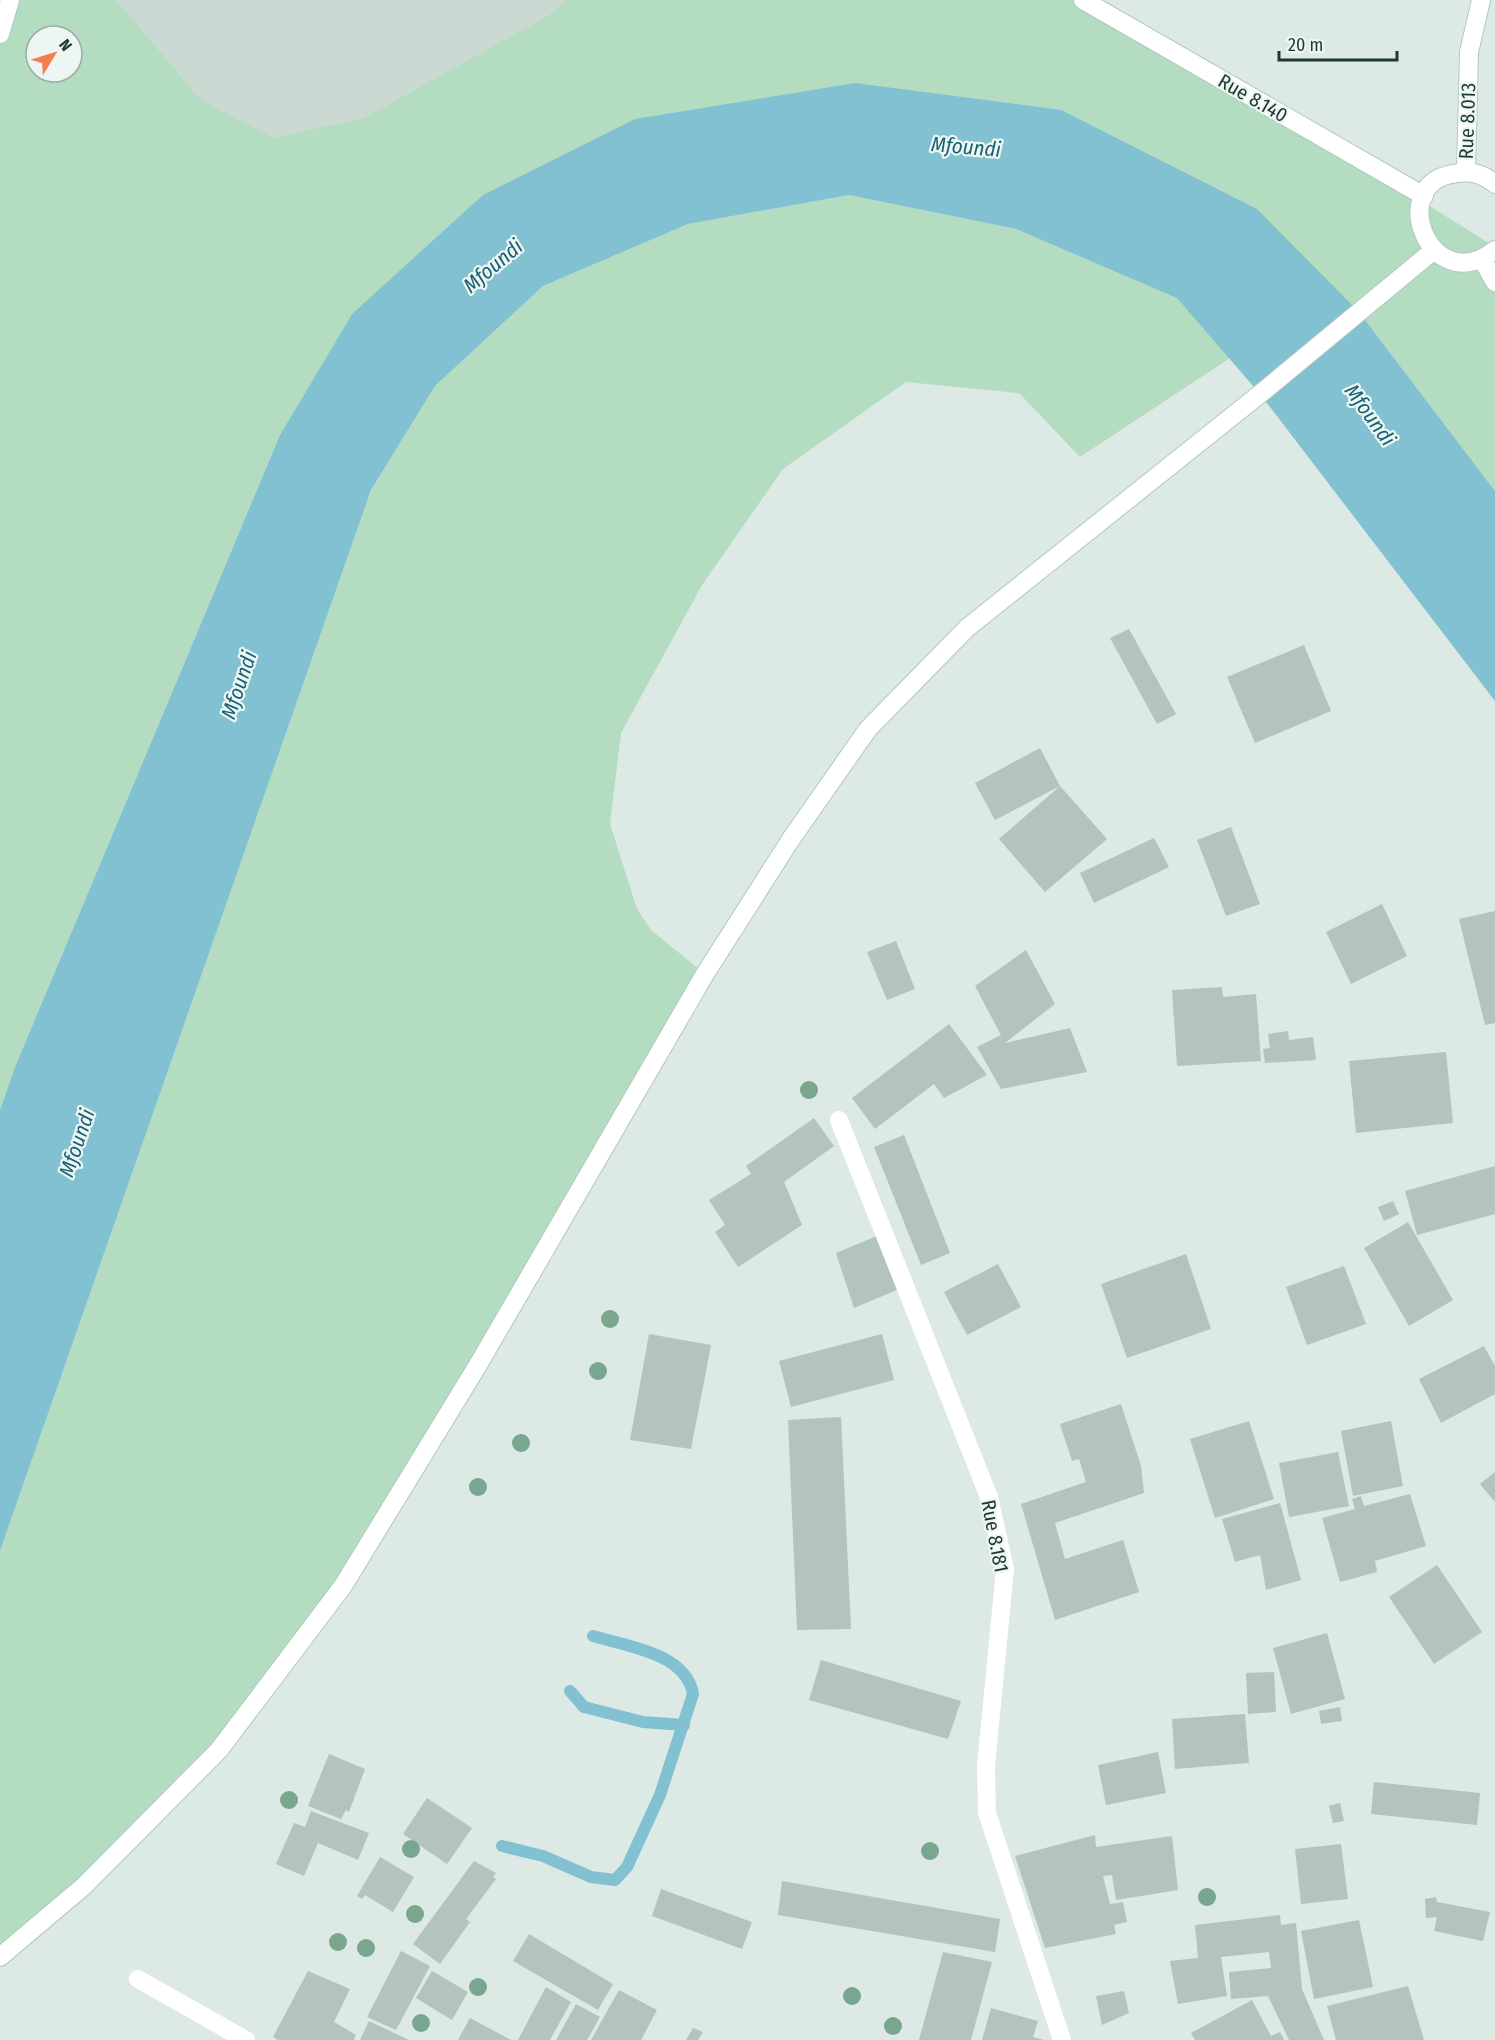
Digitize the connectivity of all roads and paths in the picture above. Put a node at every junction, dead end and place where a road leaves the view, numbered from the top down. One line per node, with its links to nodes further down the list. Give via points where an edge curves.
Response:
1 (10, 0): 4 (main road)
2 (1083, 0): 7 (main road, Rue 8.140)
3 (1481, 0): 5 (main road, Rue 8.013, via 1469,52)
4 (0, 34)
5 (1466, 171): 6 (main road, via 1484,175); 7 (main road, via 1444,175)
6 (1495, 184)
7 (1424, 196): 8 (main road, via 1419,226)
8 (1434, 250): 9 (main road, via 1464,263); 12 (main road, via 967,628 868,729 791,839 705,974 478,1365 343,1586 219,1750 84,1886)
9 (1489, 254): 10 (main road)
10 (1495, 282)
11 (839, 1120): 15 (main road, Rue 8.181, via 989,1497 1005,1569 986,1766 987,1813)
12 (0, 1957)
13 (138, 1979): 14 (main road)
14 (246, 2040)
15 (1062, 2040)

